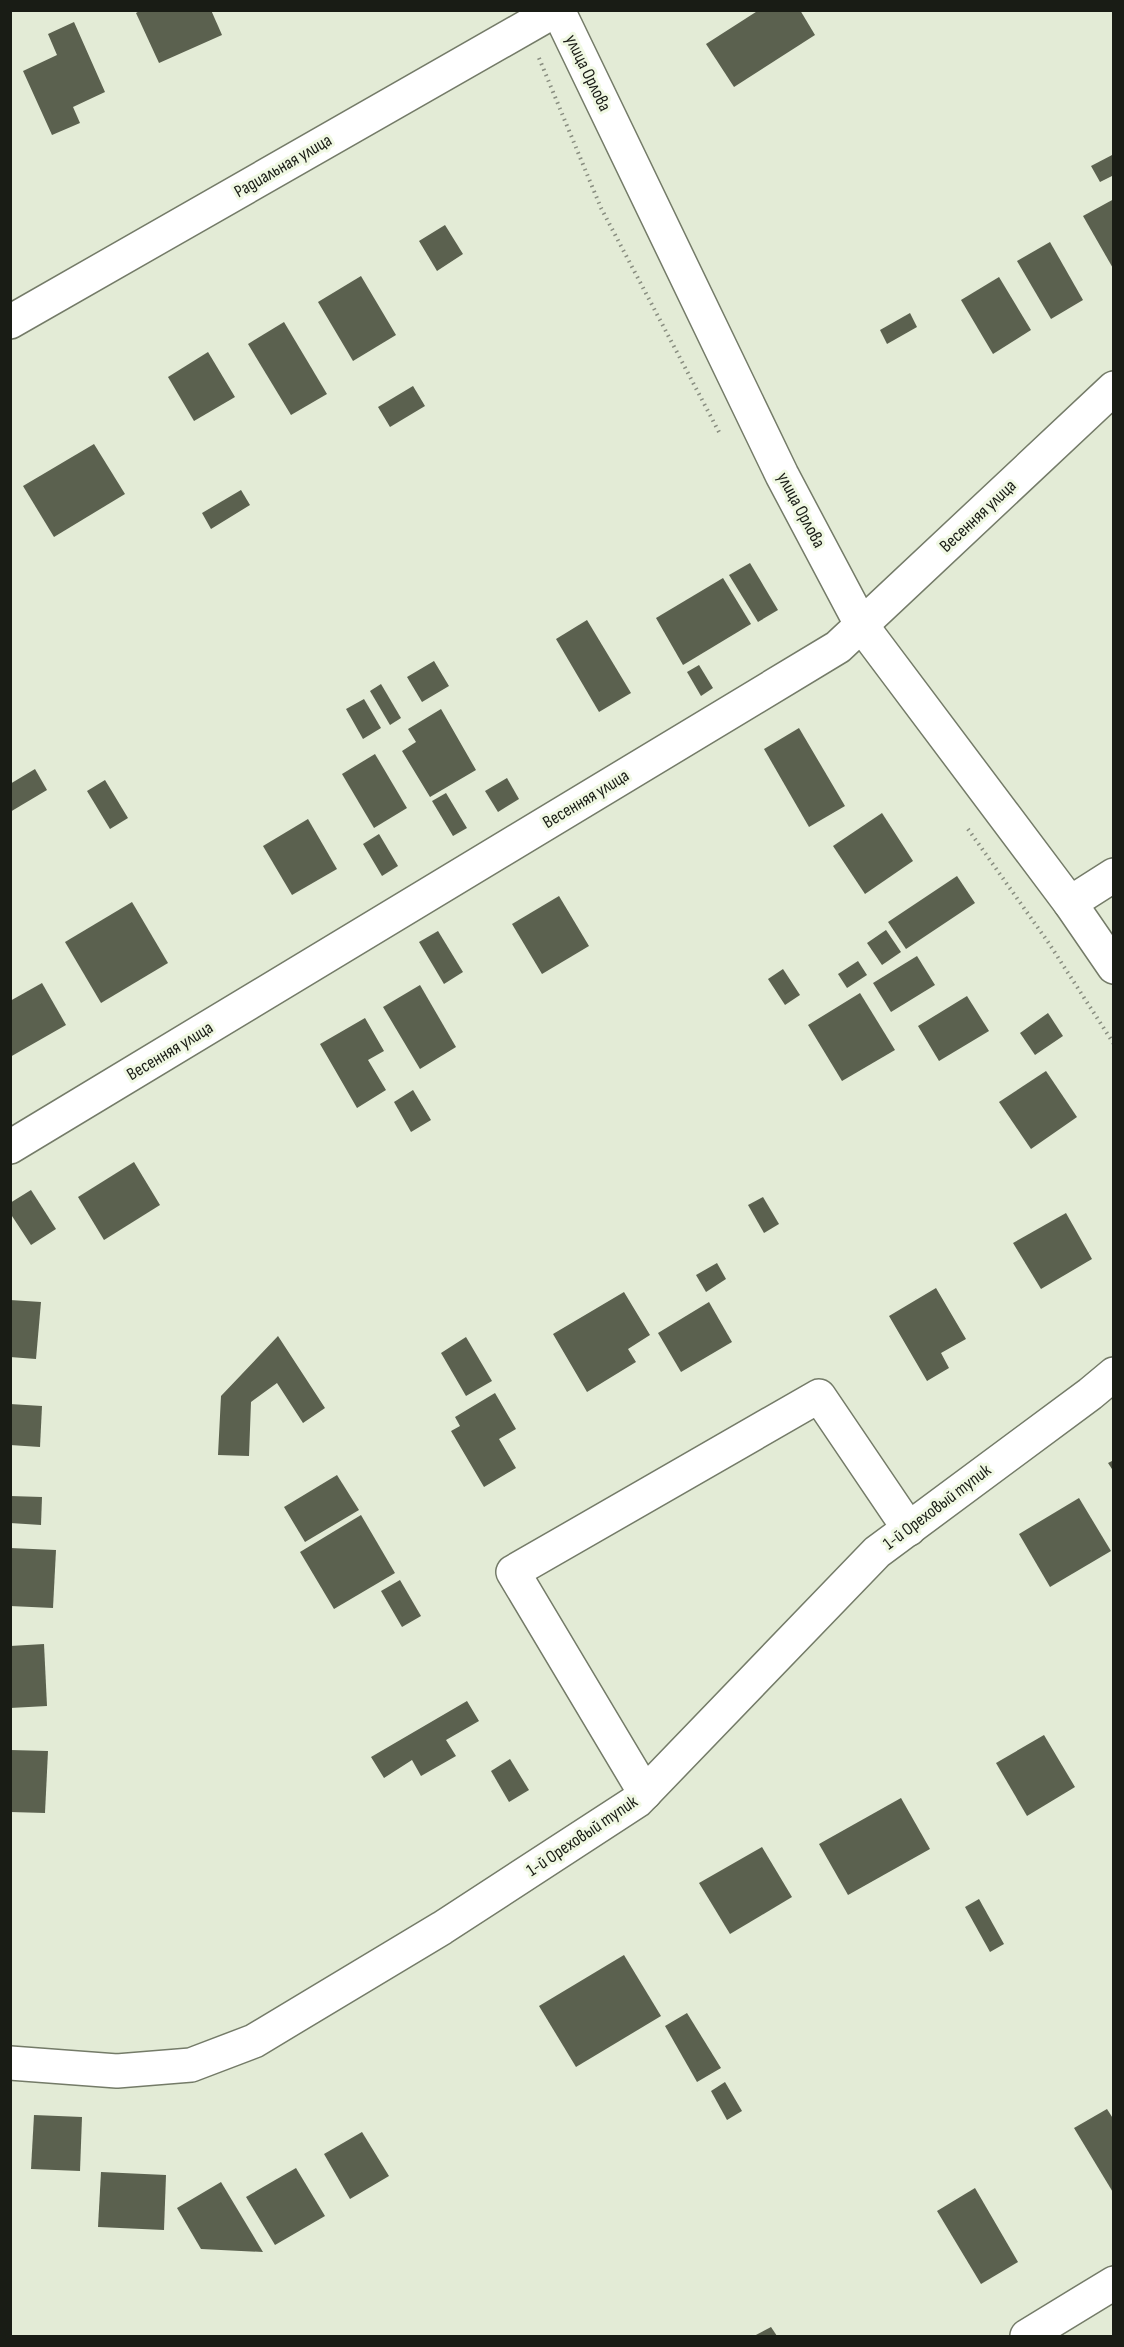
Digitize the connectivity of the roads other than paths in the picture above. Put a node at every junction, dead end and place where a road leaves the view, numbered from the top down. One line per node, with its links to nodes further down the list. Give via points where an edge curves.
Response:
1 (557, 10): 2 (street, Радиальная улица); 4 (street, улица Орлова, via 782,475)
2 (10, 322)
3 (1113, 388): 4 (street, Весенняя улица)
4 (862, 626): 6 (street, улица Орлова); 8 (street, Весенняя улица, via 838,647)
5 (1113, 875): 6 (street)
6 (1070, 903): 7 (street, улица Орлова)
7 (1113, 967)
8 (10, 1147)
9 (1113, 1374): 10 (street, 1-й Ореховый тупик)
10 (909, 1528): 11 (street, 1-й Ореховый тупик, via 877,1552); 11 (street, via 819,1396 513,1572)
11 (645, 1793): 12 (street, 1-й Ореховый тупик, via 442,1928 254,2041 191,2065 117,2071)
12 (10, 2063)
13 (1113, 2283): 14 (street)
14 (1027, 2337)

